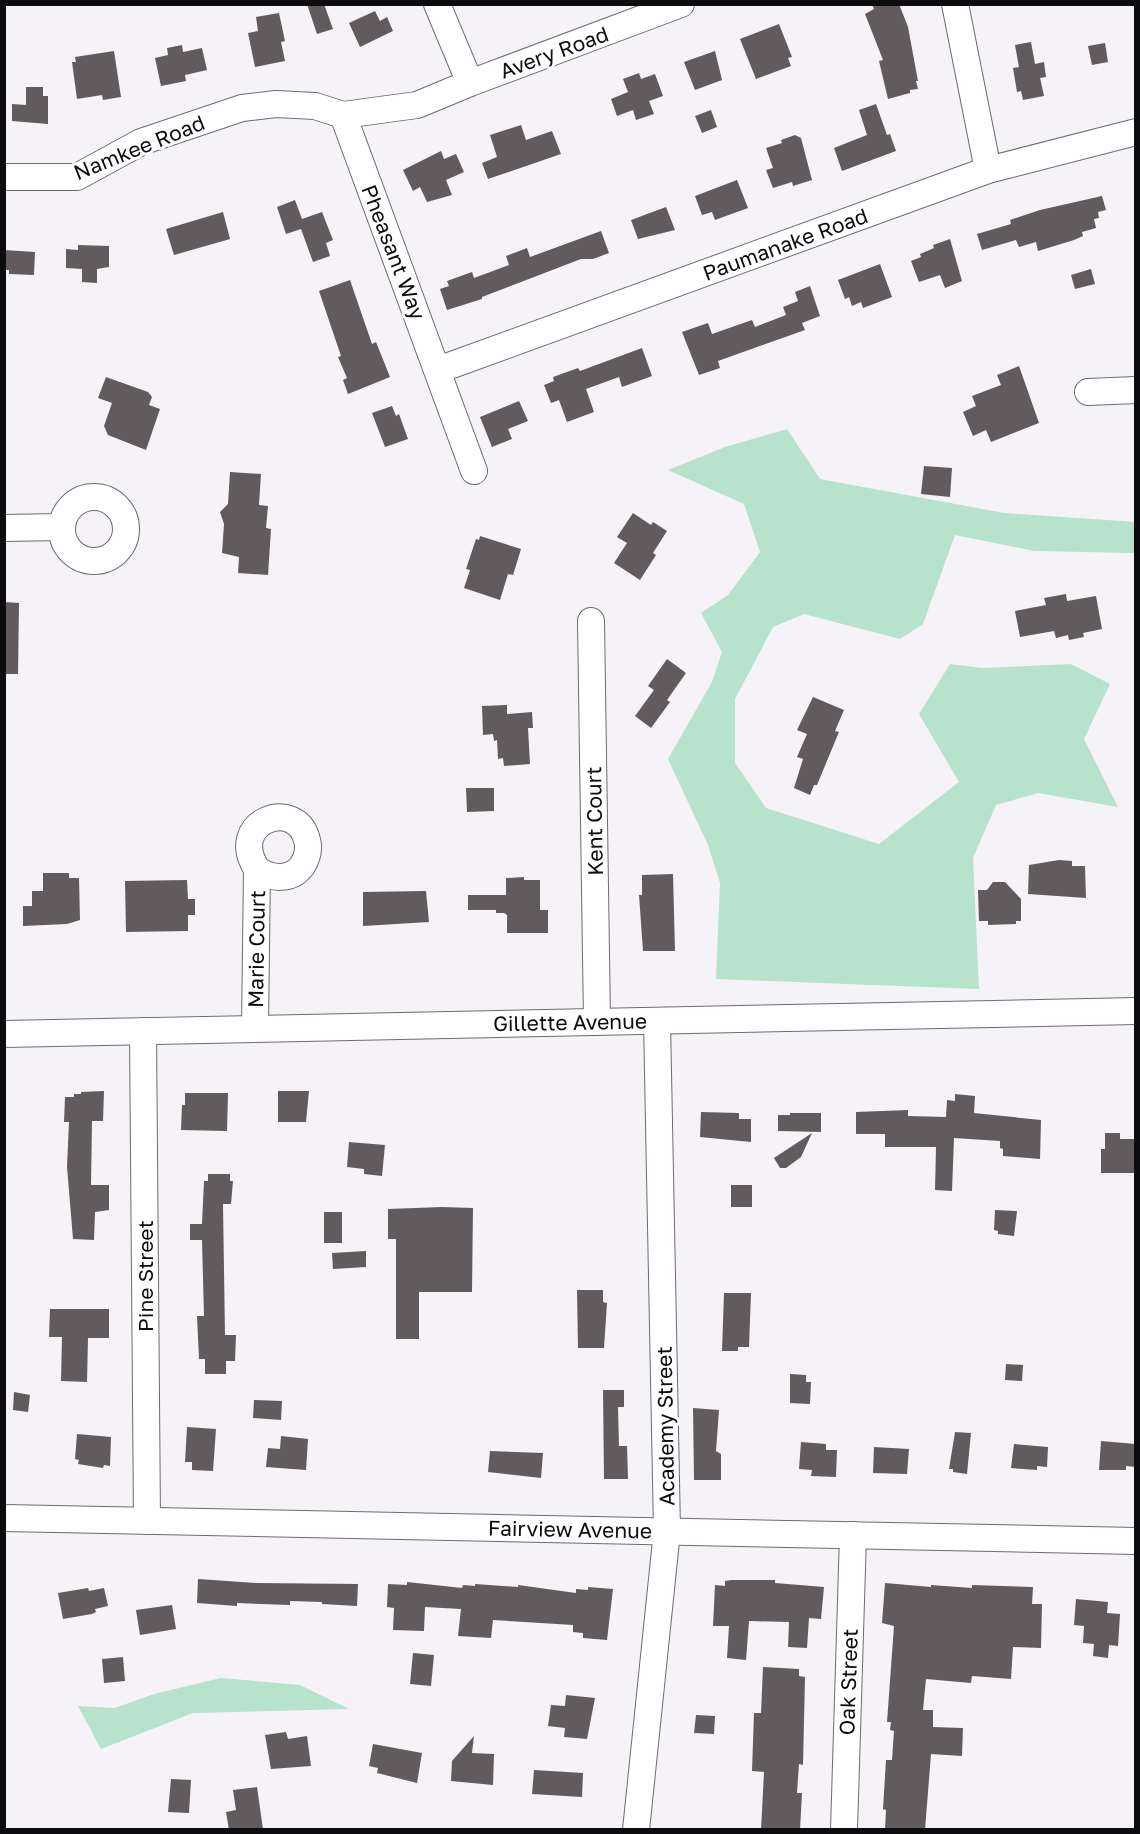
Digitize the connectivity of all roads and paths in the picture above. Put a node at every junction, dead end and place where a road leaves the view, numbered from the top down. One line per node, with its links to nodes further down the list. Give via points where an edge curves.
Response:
1 (437, 4): 4 (street)
2 (681, 4): 4 (street, Avery Road)
3 (955, 4): 7 (street)
4 (470, 83): 5 (street, Avery Road, via 427,101)
5 (343, 115): 8 (street, Namkee Road, via 315,106 276,104 242,108 141,142 77,177); 9 (street, Pheasant Way)
6 (1136, 132): 7 (street, Paumanake Road)
7 (988, 170): 9 (street, Paumanake Road)
8 (4, 177)
9 (438, 370): 12 (street, Pheasant Way)
10 (1136, 390): 11 (street)
11 (1088, 392)
12 (474, 471)
13 (61, 527): 14 (street)
14 (4, 528)
15 (591, 621): 18 (street, Kent Court)
16 (257, 869): 20 (street, Marie Court)
17 (1136, 1011): 19 (street, Gillette Avenue)
18 (597, 1021): 19 (street, Gillette Avenue); 20 (street, Gillette Avenue)
19 (657, 1021): 25 (street, Academy Street)
20 (255, 1028): 21 (street, Gillette Avenue)
21 (143, 1031): 22 (street, Gillette Avenue); 24 (street, Pine Street)
22 (4, 1034)
23 (4, 1518): 24 (street, Fairview Avenue)
24 (147, 1521): 25 (street, Fairview Avenue)
25 (667, 1531): 26 (street, Fairview Avenue); 28 (street, Academy Street)
26 (853, 1535): 27 (street, Fairview Avenue); 29 (street, Oak Street)
27 (1136, 1541)
28 (636, 1830)
29 (844, 1830)

